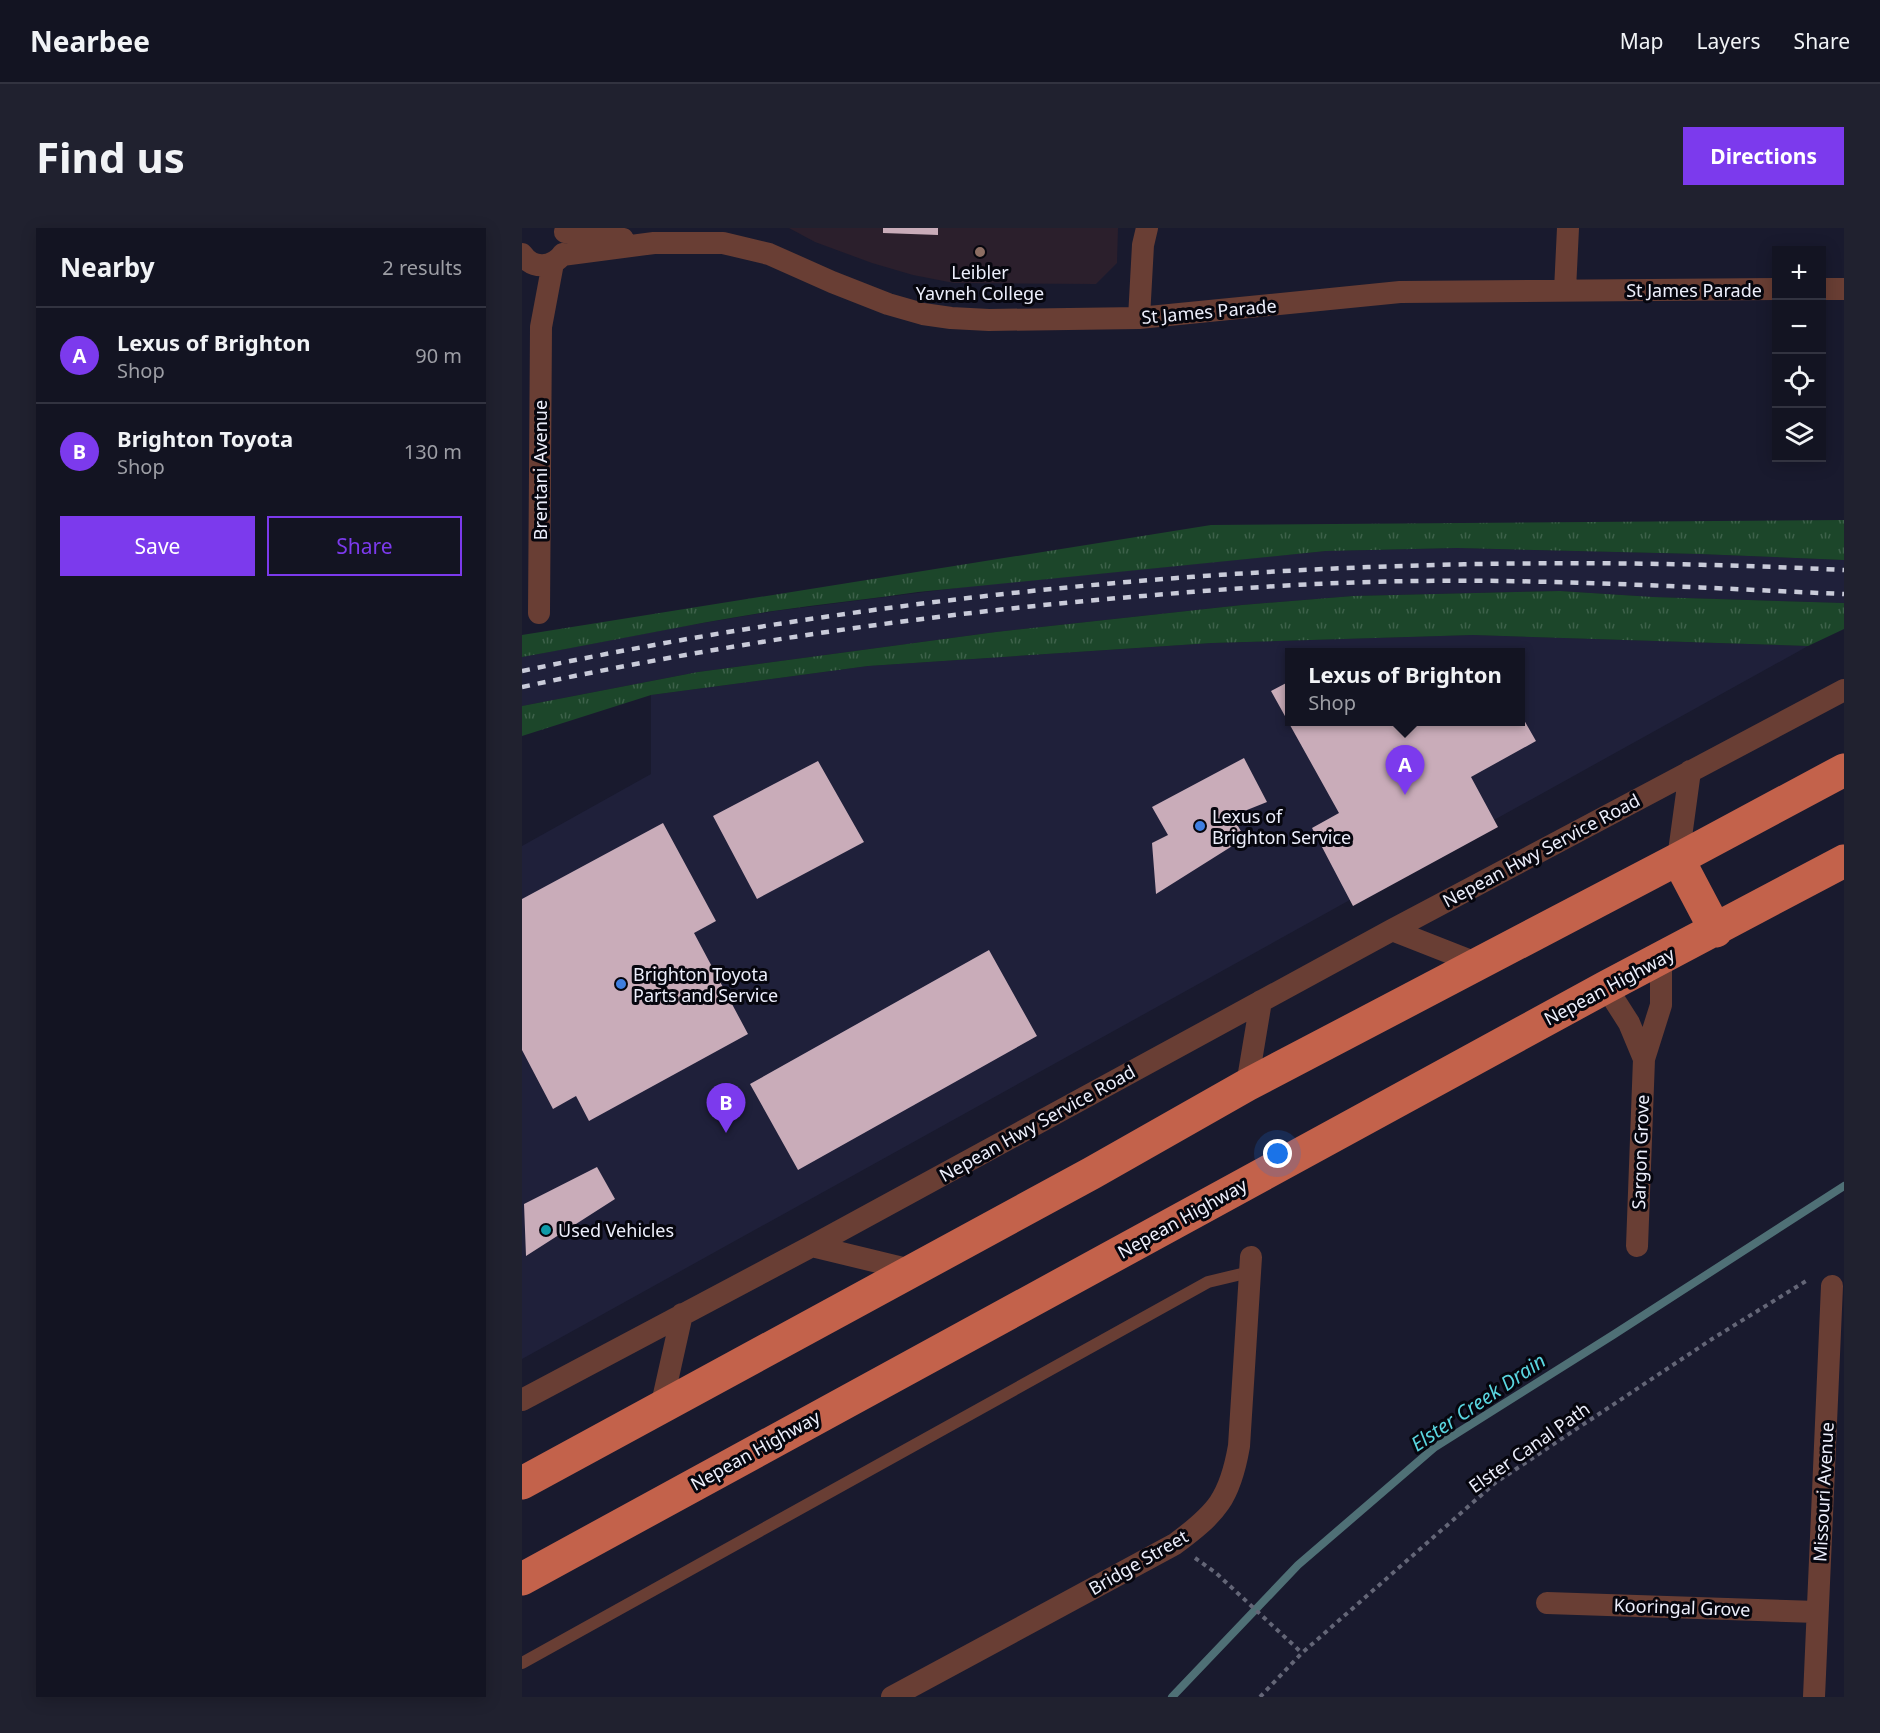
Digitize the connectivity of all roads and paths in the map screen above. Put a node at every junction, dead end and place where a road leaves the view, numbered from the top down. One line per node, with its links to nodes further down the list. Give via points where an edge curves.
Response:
1 (1147, 228): 12 (street, via 1143,245)
2 (1153, 228): 12 (street, via 1157,245)
3 (1568, 228): 11 (street)
4 (564, 230): 5 (street, St James Parade); 7 (street, Brentani Avenue, via 567,240)
5 (654, 243): 7 (street, St James Parade); 12 (street, St James Parade, via 723,243 769,254 888,304 923,314 988,320)
6 (524, 258): 7 (street, St James Parade, via 540,266); 13 (street, Brentani Avenue)
7 (557, 259): 13 (street, Brentani Avenue)
8 (1772, 289): 11 (street, St James Parade)
9 (1826, 289): 10 (street)
10 (1844, 289)
11 (1565, 290): 12 (street, St James Parade, via 1400,292)
12 (1147, 317)
13 (541, 327): 14 (street, Brentani Avenue)
14 (539, 614)
15 (1844, 690): 17 (street, Nepean Hwy Service Road)
16 (1844, 770): 18 (highway)
17 (1690, 771): 18 (street); 20 (street, Nepean Hwy Service Road)
18 (1678, 859): 21 (highway); 23 (highway)
19 (1844, 861): 21 (highway, Nepean Highway)
20 (1392, 930): 23 (street); 25 (street, Nepean Hwy Service Road)
21 (1716, 931): 22 (highway, Nepean Highway)
22 (1661, 957): 24 (highway, Nepean Highway); 26 (street, Sargon Grove, via 1661,1005)
23 (1476, 963): 27 (highway)
24 (1605, 987): 26 (street, Sargon Grove, via 1629,1023); 38 (highway, Nepean Highway)
25 (1261, 1001): 27 (street); 28 (street, Nepean Hwy Service Road)
26 (1644, 1059): 29 (street, Sargon Grove)
27 (1247, 1084): 31 (highway)
28 (812, 1246): 31 (street); 33 (street, Nepean Hwy Service Road)
29 (1637, 1246)
30 (1250, 1265): 42 (lane, via 1211,1280); 43 (street, Bridge Street, via 1239,1446 1235,1471 1218,1508 1175,1544)
31 (915, 1270): 35 (highway)
32 (1824, 1281): 40 (street, Missouri Avenue); 41 (path, Elster Canal Path, via 1712,1339 1495,1483)
33 (682, 1314): 34 (street, Nepean Hwy Service Road); 35 (street)
34 (522, 1400)
35 (661, 1408): 36 (highway)
36 (522, 1483)
37 (1216, 1573): 41 (path)
38 (522, 1579)
39 (1547, 1603): 40 (street, Kooringal Grove)
40 (1817, 1612): 45 (street, Missouri Avenue)
41 (1302, 1653): 44 (path, Elster Canal Path)
42 (522, 1663)
43 (892, 1697)
44 (1260, 1697)
45 (1814, 1697)

